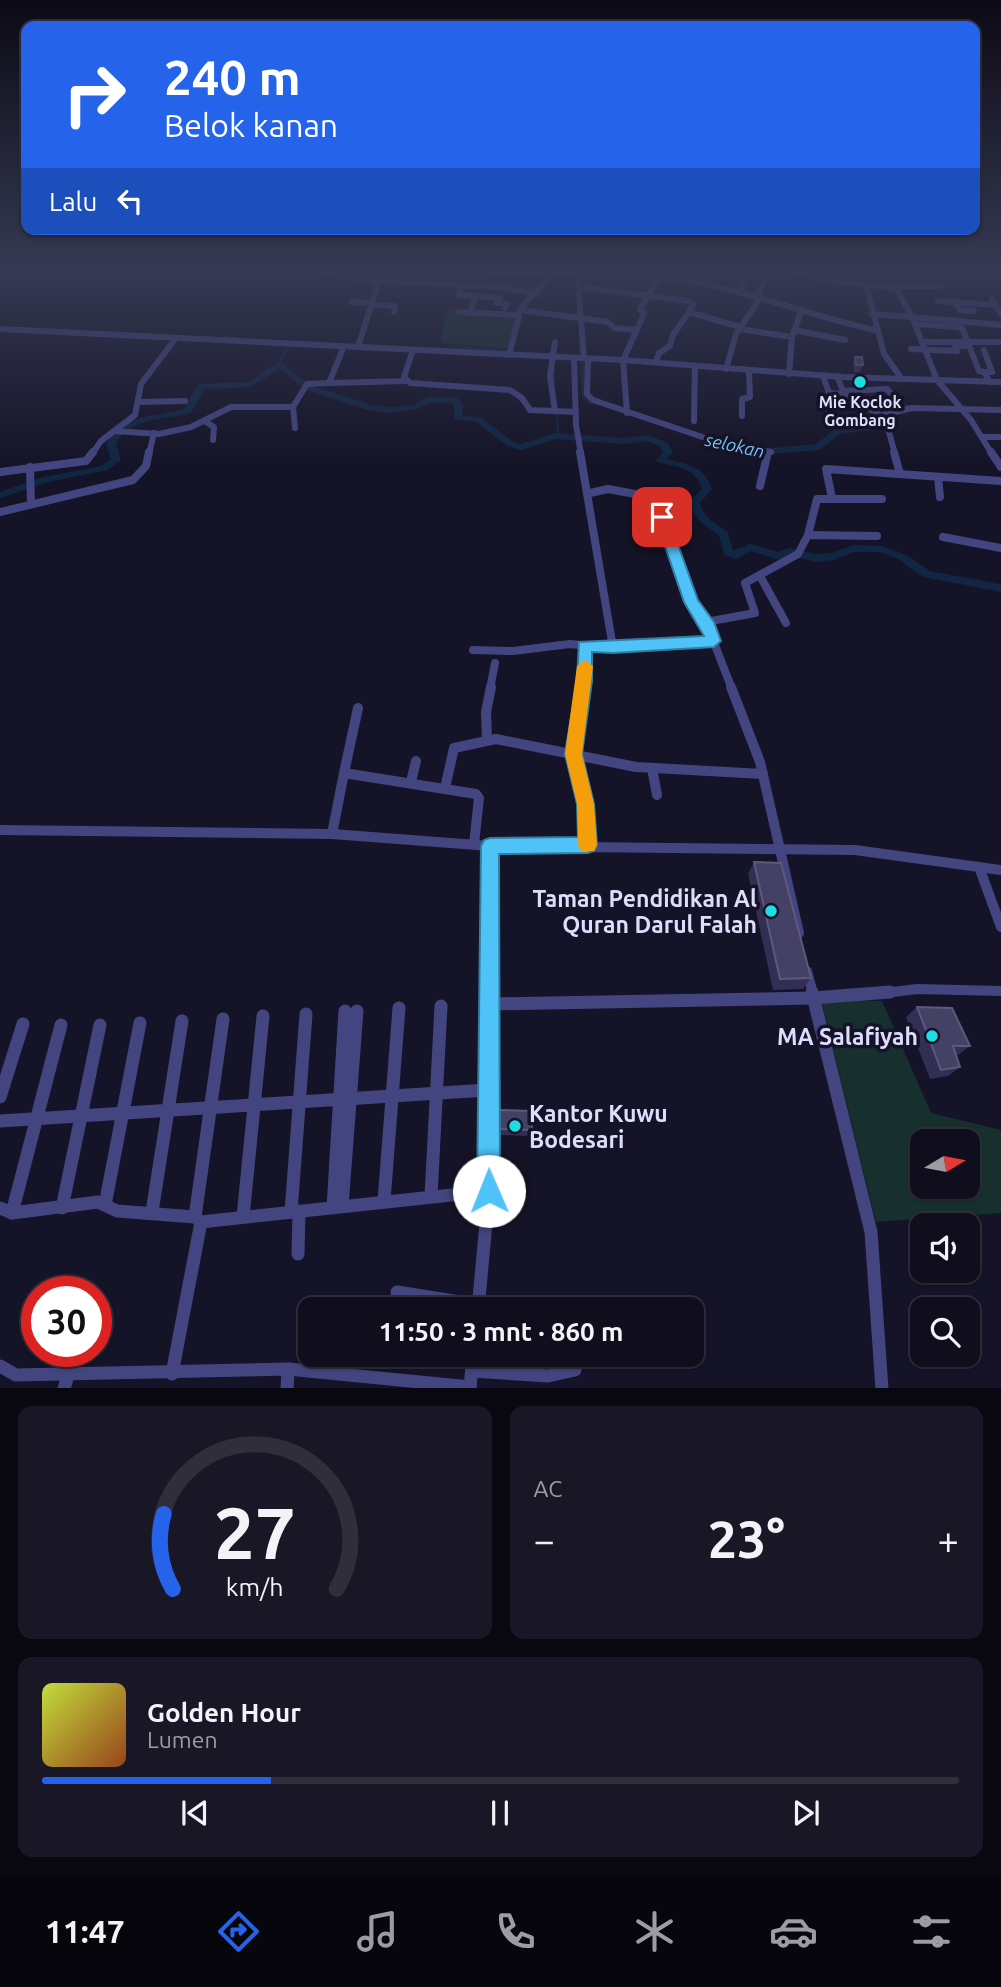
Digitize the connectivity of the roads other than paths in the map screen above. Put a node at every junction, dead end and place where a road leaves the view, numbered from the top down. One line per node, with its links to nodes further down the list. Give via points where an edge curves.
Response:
1 (132, 336): 15 (street)
2 (362, 336): 21 (street)
3 (513, 336): 26 (street)
4 (580, 336): 28 (street)
5 (633, 336): 29 (street)
6 (672, 336): 30 (street, via 670,346 659,353)
7 (737, 336): 32 (street)
8 (785, 336): 14 (street)
9 (819, 336): 10 (street, via 845,342)
10 (845, 336)
11 (878, 336): 38 (street, via 884,354)
12 (920, 336): 17 (street)
13 (965, 336): 19 (street)
14 (792, 337): 35 (street)
15 (176, 338): 20 (street); 46 (street, via 141,384)
16 (555, 342): 27 (street)
17 (923, 342): 19 (street); 24 (street)
18 (1001, 342): 19 (street)
19 (968, 344): 24 (street, via 955,345 957,351); 34 (street, via 979,371)
20 (344, 346): 21 (street); 43 (street)
21 (358, 347): 23 (street)
22 (911, 349): 24 (street)
23 (413, 350): 26 (street); 40 (street, via 404,377)
24 (925, 350): 39 (street)
25 (984, 350): 34 (street, via 992,372)
26 (509, 354): 27 (street)
27 (551, 357): 28 (street); 51 (street, via 551,401)
28 (581, 358): 29 (street); 52 (street); 53 (street, via 588,397)
29 (624, 360): 30 (street); 53 (street)
30 (656, 362): 31 (street)
31 (695, 366): 32 (street); 56 (street)
32 (726, 369): 33 (street)
33 (749, 371): 35 (street); 54 (street, via 750,397 742,398)
34 (984, 372): 41 (street)
35 (789, 374): 36 (street)
36 (823, 376): 37 (street); 44 (street, via 829,393)
37 (837, 376): 38 (street); 44 (street)
38 (902, 379): 39 (street)
39 (937, 380): 41 (street); 50 (street)
40 (407, 382): 43 (street); 51 (street, via 510,390 527,408)
41 (990, 382): 42 (street)
42 (1001, 382)
43 (329, 383): 47 (street, via 305,385)
44 (843, 391): 49 (street, via 887,389 896,400 888,401); 55 (street)
45 (185, 401): 46 (street)
46 (138, 402): 59 (street, via 133,417)
47 (293, 407): 57 (street, via 231,407); 58 (street)
48 (1001, 408): 50 (street)
49 (896, 409): 50 (street); 55 (street)
50 (963, 409): 61 (street)
51 (557, 411): 52 (street)
52 (576, 412): 71 (street)
53 (627, 413): 70 (street, via 726,445 767,453)
54 (743, 416)
55 (881, 416): 67 (street, via 890,432)
56 (694, 421)
57 (206, 422): 60 (street); 63 (street, via 214,427)
58 (295, 428)
59 (119, 432): 60 (street); 64 (street, via 101,441 86,461)
60 (154, 433): 75 (street, via 146,466 133,480)
61 (983, 437): 62 (street); 65 (street)
62 (1001, 437)
63 (214, 440)
64 (30, 467): 66 (street); 75 (street)
65 (1001, 467)
66 (0, 472)
67 (900, 474): 68 (street); 73 (street, via 826,469)
68 (938, 477): 69 (street); 72 (street)
69 (1001, 481)
70 (760, 486)
71 (590, 493): 82 (street, via 626,491 656,508 692,602); 86 (street)
72 (940, 497)
73 (832, 498): 74 (street); 77 (street, via 816,500)
74 (882, 499)
75 (31, 504): 76 (street)
76 (0, 512)
77 (808, 535): 78 (street); 81 (street, via 800,552)
78 (877, 536)
79 (943, 537): 80 (street)
80 (1001, 548)
81 (760, 576): 82 (street, via 744,584 755,613); 83 (street)
82 (706, 622): 84 (street)
83 (786, 623)
84 (714, 641): 86 (street); 95 (street)
85 (584, 646): 86 (street); 87 (street); 91 (street)
86 (613, 648)
87 (473, 650)
88 (495, 663): 90 (street, via 486,712)
89 (358, 708): 94 (street)
90 (487, 740): 91 (street); 97 (street, via 454,748)
91 (574, 754): 93 (street); 102 (street, via 586,804)
92 (416, 761): 96 (street)
93 (652, 768): 95 (street); 98 (street)
94 (344, 773): 96 (street); 100 (street)
95 (763, 774): 104 (street)
96 (411, 782): 97 (street)
97 (445, 788): 101 (street, via 478,796)
98 (657, 795)
99 (0, 830): 100 (street)
100 (332, 834): 101 (street)
101 (474, 844): 103 (street)
102 (588, 845): 103 (street); 104 (street)
103 (490, 846): 112 (street)
104 (780, 851): 105 (street, via 855,850); 108 (street)
105 (979, 867): 106 (street); 107 (street)
106 (1001, 870)
107 (1001, 927)
108 (801, 945)
109 (804, 958): 111 (street)
110 (1001, 991): 111 (street, via 917,989)
111 (813, 998): 112 (street); 161 (street, via 871,1232)
112 (489, 1004): 124 (street)
113 (440, 1006): 125 (street)
114 (399, 1008): 126 (street)
115 (351, 1011): 128 (street)
116 (306, 1014): 129 (street)
117 (263, 1016): 130 (street)
118 (223, 1019): 131 (street)
119 (182, 1021): 132 (street)
120 (141, 1023): 133 (street)
121 (23, 1024): 127 (street)
122 (61, 1025): 135 (street)
123 (100, 1025): 134 (street)
124 (487, 1090): 125 (street); 137 (street)
125 (438, 1094): 126 (street); 138 (street)
126 (394, 1096): 128 (street); 139 (street)
127 (0, 1097)
128 (345, 1099): 129 (street); 141 (street)
129 (298, 1102): 130 (street); 144 (street)
130 (254, 1105): 131 (street); 146 (street)
131 (210, 1108): 132 (street); 147 (street)
132 (168, 1110): 133 (street); 145 (street)
133 (125, 1112): 134 (street); 140 (street)
134 (81, 1115): 135 (street); 142 (street)
135 (36, 1117): 136 (street); 143 (street)
136 (0, 1121)
137 (489, 1191): 138 (street); 151 (street)
138 (431, 1196): 139 (street)
139 (384, 1201): 141 (street)
140 (105, 1205): 142 (street, via 92,1202); 145 (street, via 117,1211)
141 (338, 1207): 144 (street)
142 (62, 1208): 143 (street)
143 (6, 1211)
144 (295, 1211): 146 (street); 148 (street)
145 (152, 1212): 147 (street)
146 (243, 1217): 147 (street)
147 (198, 1219): 157 (street)
148 (298, 1254)
149 (397, 1292): 150 (street)
150 (424, 1297)
151 (480, 1297)
152 (0, 1366): 158 (street, via 16,1375)
153 (472, 1367): 156 (street)
154 (288, 1369): 157 (street); 159 (street); 160 (street)
155 (575, 1370): 156 (street, via 548,1376)
156 (472, 1371): 160 (street)
157 (172, 1374): 158 (street)
158 (66, 1382)
159 (287, 1388)
160 (470, 1388)
161 (882, 1388)

